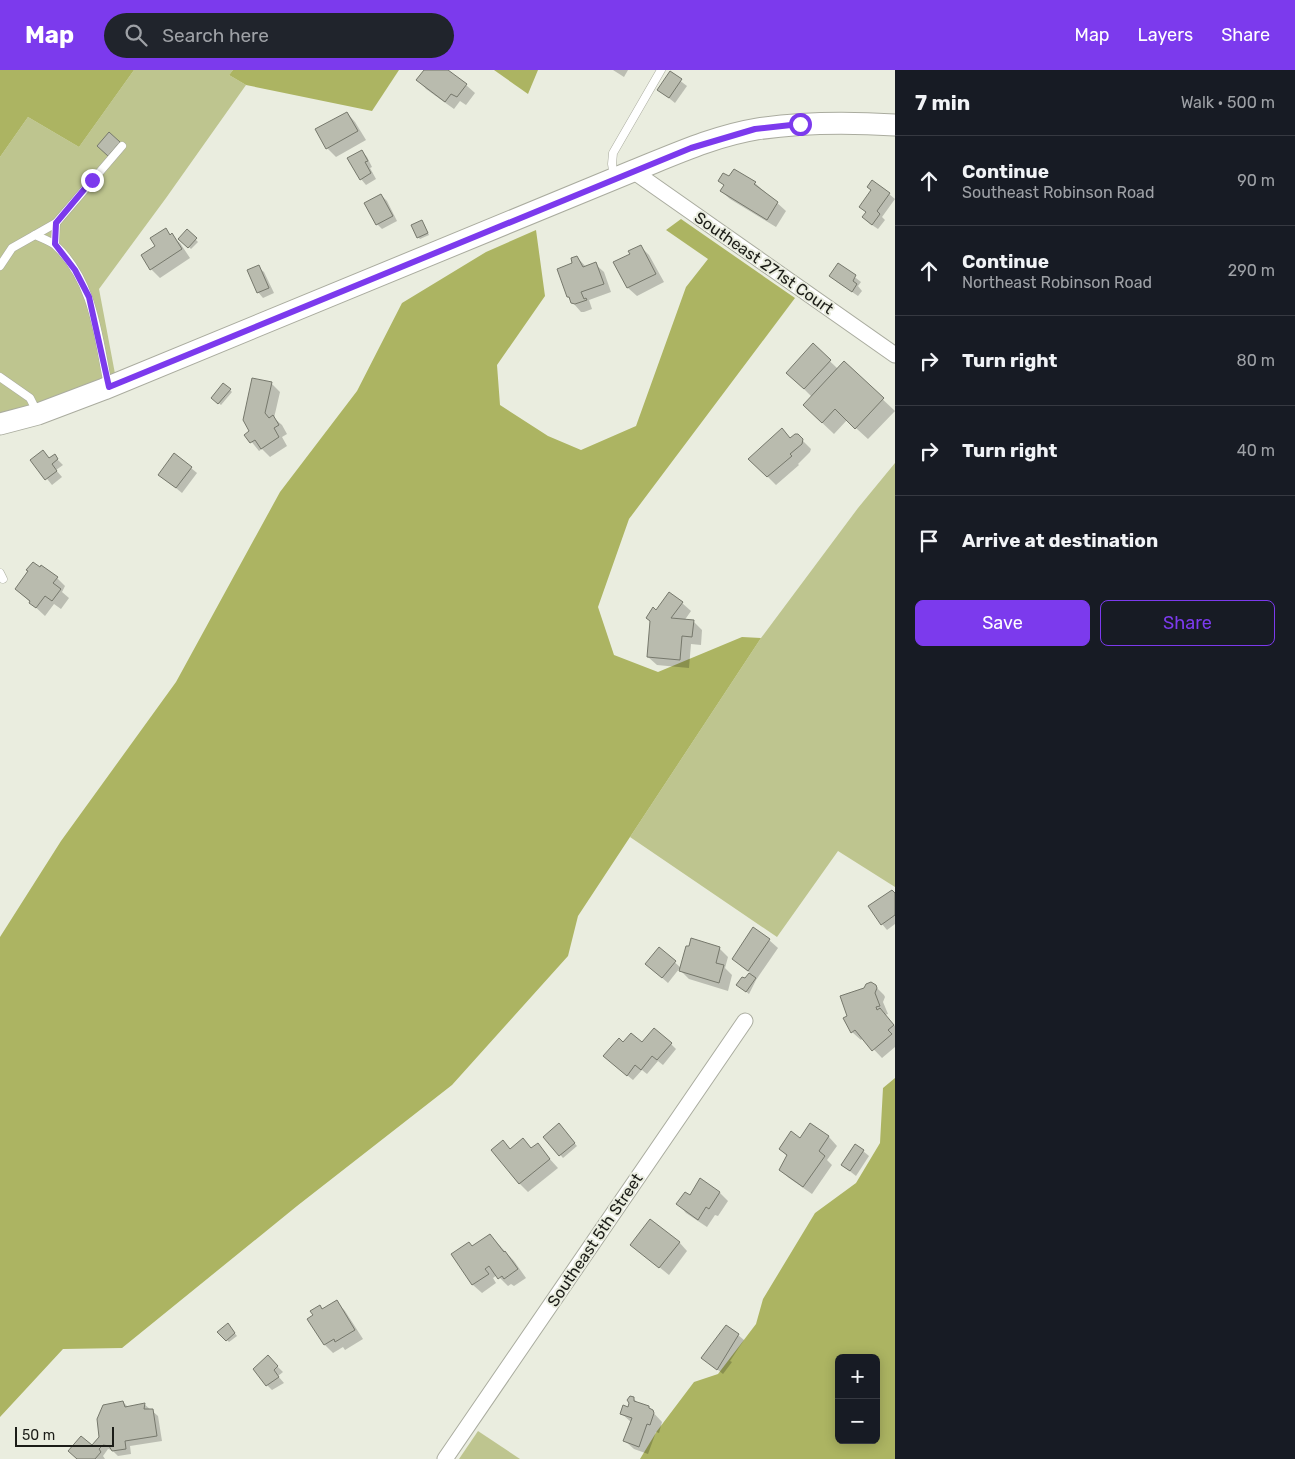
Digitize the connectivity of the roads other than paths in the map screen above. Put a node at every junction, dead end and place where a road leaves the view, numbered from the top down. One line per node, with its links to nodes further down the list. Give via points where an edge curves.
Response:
1 (661, 70): 4 (lane, via 613,153 612,164)
2 (895, 125): 4 (street, via 800,124 755,129 691,148)
3 (122, 146): 5 (lane)
4 (624, 175): 9 (street, Southeast 271st Court); 11 (street)
5 (56, 223): 6 (lane); 7 (lane)
6 (35, 234): 7 (lane); 8 (lane, via 12,248)
7 (55, 244): 11 (lane, via 75,270 89,297)
8 (0, 266)
9 (895, 355)
10 (0, 377): 12 (lane, via 30,398)
11 (109, 387): 12 (street)
12 (38, 414): 13 (street)
13 (0, 424)
14 (745, 1021): 15 (street, Southeast 5th Street)
15 (445, 1459)

